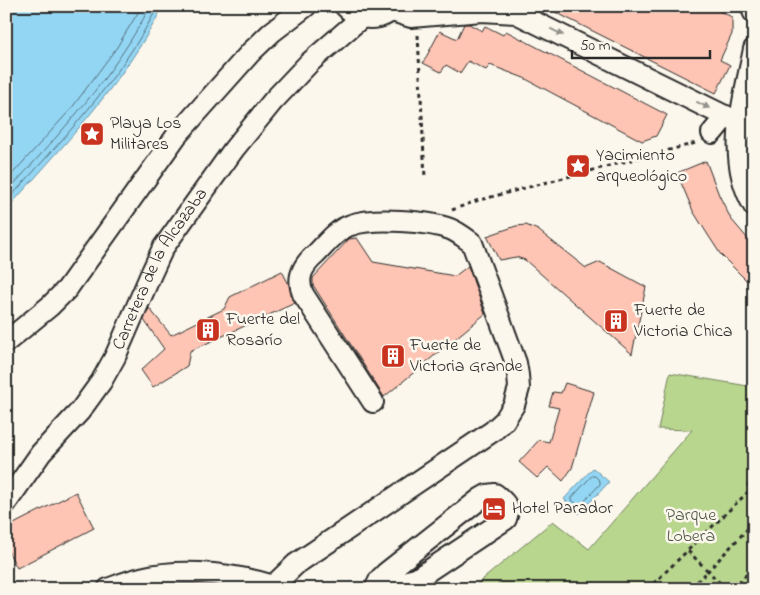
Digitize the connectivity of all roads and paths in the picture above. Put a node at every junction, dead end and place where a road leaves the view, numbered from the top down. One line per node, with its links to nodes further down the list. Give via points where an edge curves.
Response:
1 (306, 6): 13 (street, via 251,52 177,135 67,289)
2 (751, 6): 5 (street)
3 (394, 9): 4 (street, via 377,18); 8 (street, one-way to 8, via 411,17 482,11 516,13)
4 (351, 10): 17 (street, Carretera de la Alcazaba, via 329,45 252,124 185,216 163,248 101,382 80,411 41,453)
5 (754, 13)
6 (417, 38): 10 (path)
7 (754, 50): 8 (street)
8 (739, 122): 9 (street); 11 (street, via 740,163 744,184)
9 (709, 136): 12 (path)
10 (425, 178)
11 (754, 206)
12 (449, 211)
13 (6, 342)
14 (373, 402): 23 (street, via 303,294 300,281 303,267 338,232 350,225 366,221 417,222 450,229 472,243 516,363 519,388 514,405 493,431 296,564)
15 (754, 480): 16 (path, via 748,484)
16 (752, 490): 20 (path)
17 (6, 503)
18 (507, 504): 18 (street, via 495,494 487,494 386,573 375,589 425,574 506,519 509,512)
19 (754, 522): 22 (path)
20 (688, 551): 22 (path); 25 (path)
21 (754, 566): 28 (path)
22 (708, 571): 26 (path); 27 (path)
23 (275, 587): 24 (street, via 224,575 194,573 140,578)
24 (108, 589)
25 (648, 589)
26 (690, 589)
27 (726, 589)
28 (734, 589)

